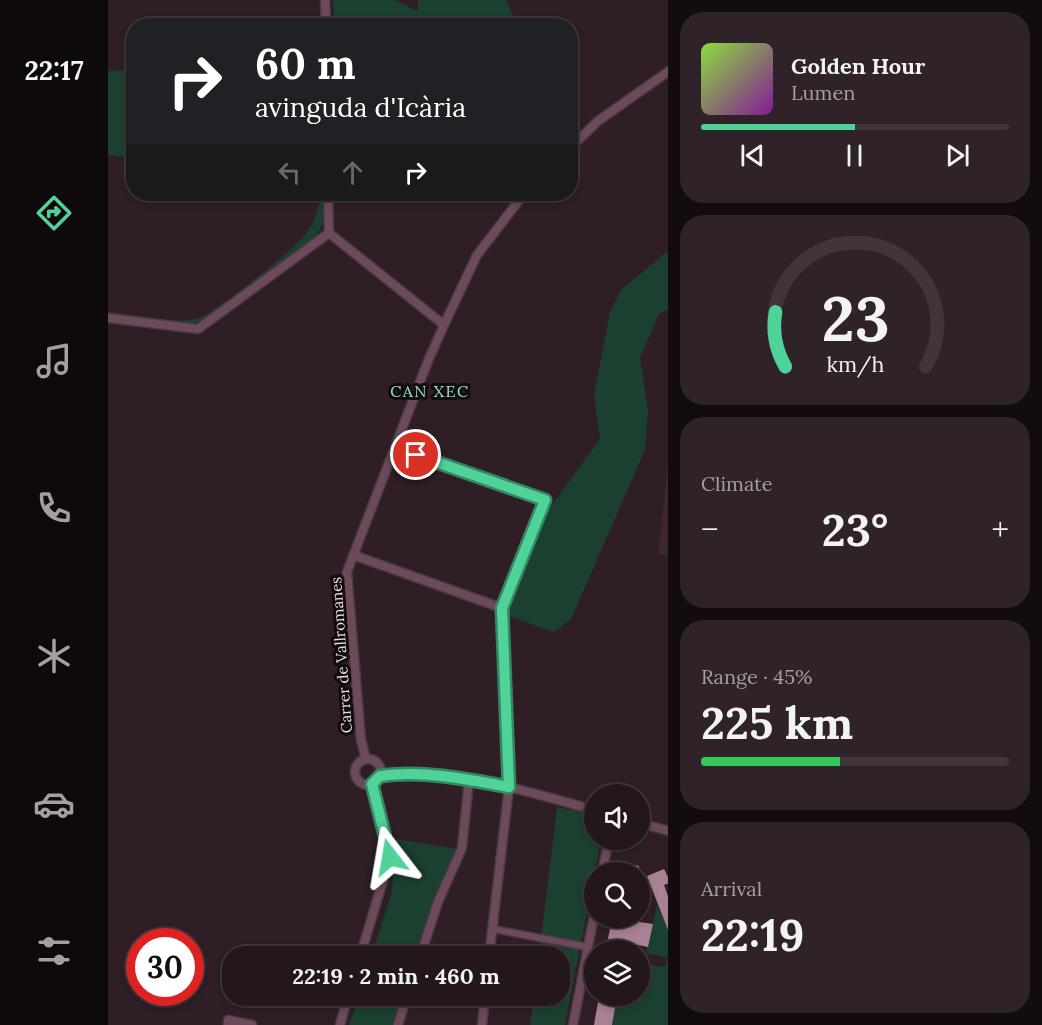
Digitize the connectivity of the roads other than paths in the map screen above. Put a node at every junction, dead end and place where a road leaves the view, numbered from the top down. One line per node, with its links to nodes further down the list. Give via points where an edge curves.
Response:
1 (325, 0): 2 (street)
2 (326, 18)
3 (668, 72): 4 (street, via 598,121)
4 (578, 140)
5 (328, 201): 7 (street)
6 (519, 201): 9 (street, Carrer de Vallromanes, via 477,255)
7 (329, 233): 8 (street, via 198,329); 9 (street)
8 (108, 318)
9 (444, 325): 10 (street, Carrer de Vallromanes)
10 (394, 447): 11 (street, Carrer de Vallromanes); 12 (street, via 545,500)
11 (353, 555): 12 (street); 13 (street, Carrer de Vallromanes, via 347,572 361,740)
12 (502, 608): 17 (street)
13 (366, 759): 14 (street, via 378,763); 16 (street, via 358,763 355,775 360,782)
14 (380, 776): 15 (street, via 410,774); 16 (street)
15 (469, 780): 17 (street); 23 (street, via 462,848)
16 (372, 784): 22 (street, via 390,857)
17 (509, 787): 18 (street); 21 (street)
18 (584, 807)
19 (650, 826): 20 (street)
20 (668, 831)
21 (493, 929): 24 (street); 25 (street)
22 (363, 946)
23 (424, 946)
24 (491, 946)
25 (584, 946)
26 (584, 968): 35 (street)
27 (345, 1006): 32 (street)
28 (404, 1006): 33 (street)
29 (484, 1006): 34 (street)
30 (228, 1022): 31 (street)
31 (252, 1025)
32 (339, 1025)
33 (398, 1025)
34 (482, 1025)
35 (573, 1025)

